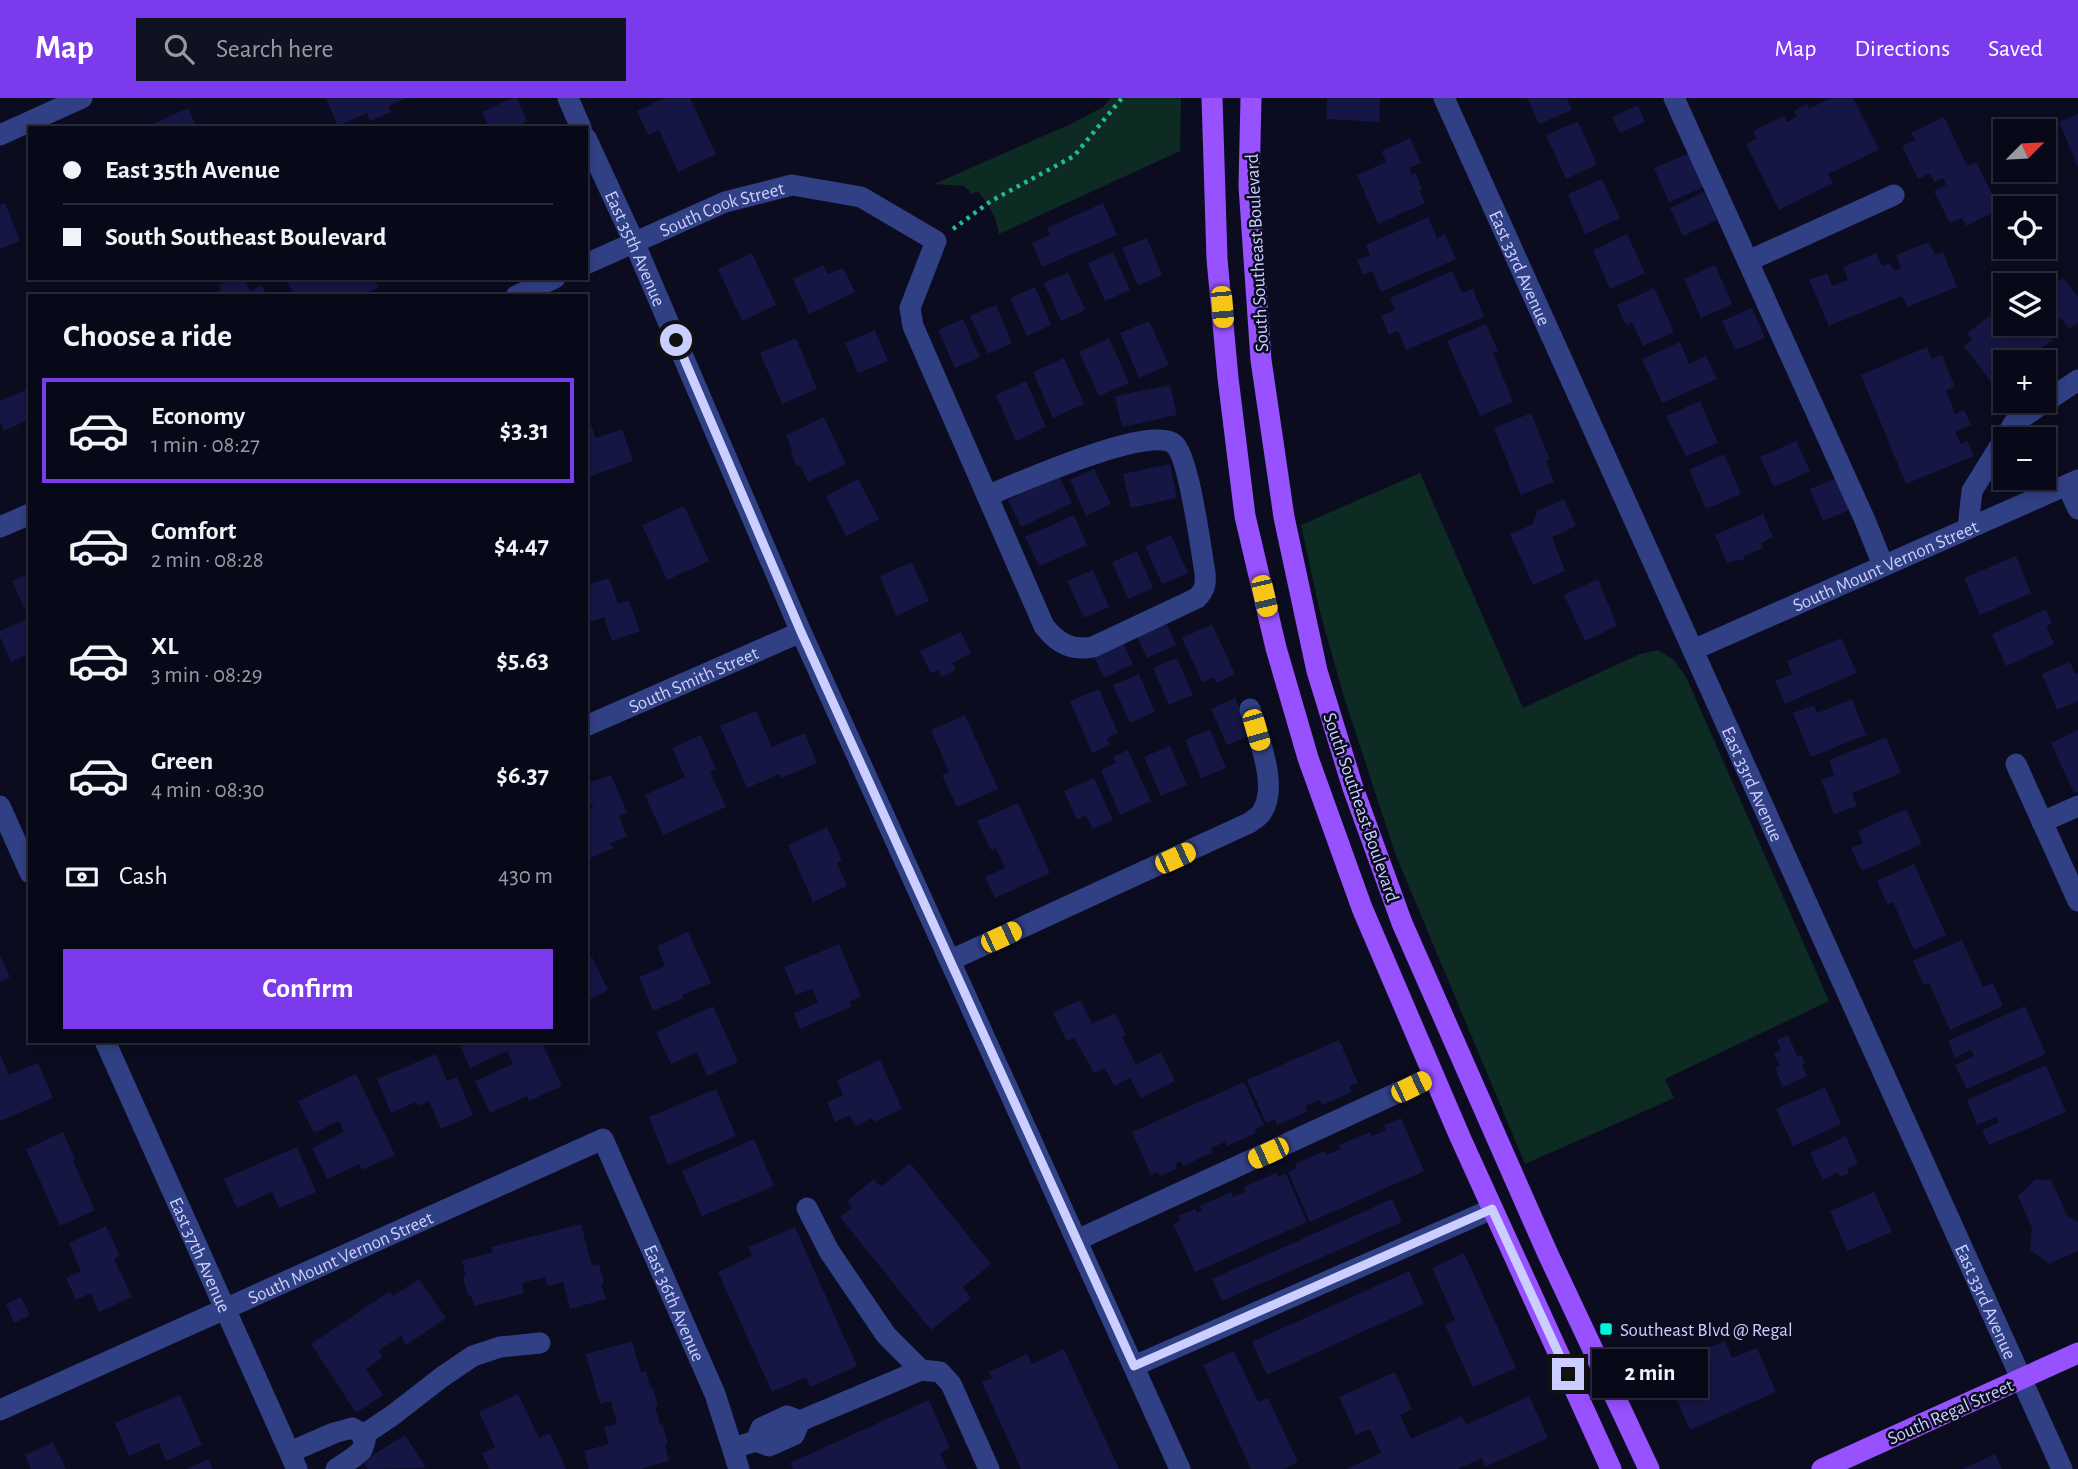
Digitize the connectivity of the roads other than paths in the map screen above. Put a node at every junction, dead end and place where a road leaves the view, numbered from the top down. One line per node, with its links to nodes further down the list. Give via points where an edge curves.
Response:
1 (81, 98): 8 (street)
2 (568, 98): 7 (street)
3 (1212, 98): 36 (main road, South Southeast Boulevard, via 1217,259 1245,516 1308,758 1362,908)
4 (1251, 98): 55 (main road, South Southeast Boulevard, via 1249,186 1261,360 1283,517 1317,671 1402,923)
5 (1444, 98): 25 (street, East 33rd Avenue)
6 (1674, 98): 12 (street)
7 (581, 126)
8 (0, 135)
9 (588, 142): 11 (street, East 35th Avenue)
10 (1894, 195): 12 (street)
11 (634, 242): 13 (street, South Cook Street); 18 (street, South Cook Street, via 725,202 792,185 861,197 936,242 910,308 913,326); 24 (street, East 35th Avenue)
12 (1748, 261): 23 (street)
13 (588, 263)
14 (551, 280): 15 (street)
15 (520, 294)
16 (2078, 380): 22 (street, via 2014,422 1972,491)
17 (2073, 483): 19 (street); 22 (street, South Mount Vernon Street)
18 (987, 496): 18 (street, via 1044,626 1066,646 1093,647 1197,598 1203,591 1205,573 1184,463 1175,444 1167,440 1088,455)
19 (2078, 509)
20 (28, 515): 21 (street)
21 (0, 527)
22 (1968, 528): 23 (street, South Mount Vernon Street)
23 (1883, 565): 25 (street, South Mount Vernon Street)
24 (801, 632): 27 (street, South Smith Street); 34 (street, East 35th Avenue)
25 (1693, 650): 46 (street, East 33rd Avenue)
26 (1250, 709): 34 (street, via 1269,777 1261,814)
27 (588, 725)
28 (2016, 764): 31 (street)
29 (0, 806): 32 (street)
30 (2078, 806): 31 (street)
31 (2042, 822): 33 (street)
32 (28, 869)
33 (2078, 901)
34 (951, 960): 40 (street, East 35th Avenue)
35 (107, 1043): 41 (street, East 37th Avenue)
36 (1434, 1076): 39 (main road, South Southeast Boulevard); 40 (street)
37 (603, 1139): 41 (street, South Mount Vernon Street); 49 (street, East 36th Avenue, via 715,1394)
38 (807, 1208): 45 (street, via 829,1251 886,1335)
39 (1492, 1209): 44 (street); 54 (main road, South Southeast Boulevard)
40 (1077, 1240): 44 (street, East 35th Avenue)
41 (226, 1307): 47 (street, South Mount Vernon Street); 50 (street, East 37th Avenue)
42 (540, 1343): 48 (street, via 473,1356)
43 (2078, 1353): 46 (main road, South Regal Street)
44 (1134, 1366): 53 (street, East 35th Avenue)
45 (921, 1370): 49 (street, via 800,1421 794,1435 782,1441 769,1446 756,1441); 52 (street, via 940,1373 951,1384)
46 (2022, 1378): 56 (main road, South Regal Street); 57 (street, East 33rd Avenue)
47 (0, 1410)
48 (362, 1436): 50 (street, via 352,1428 334,1433); 51 (street, via 362,1450)
49 (735, 1459)
50 (294, 1461)
51 (336, 1469)
52 (989, 1469)
53 (1180, 1469)
54 (1611, 1469)
55 (1649, 1469)
56 (1822, 1469)
57 (2062, 1469)

